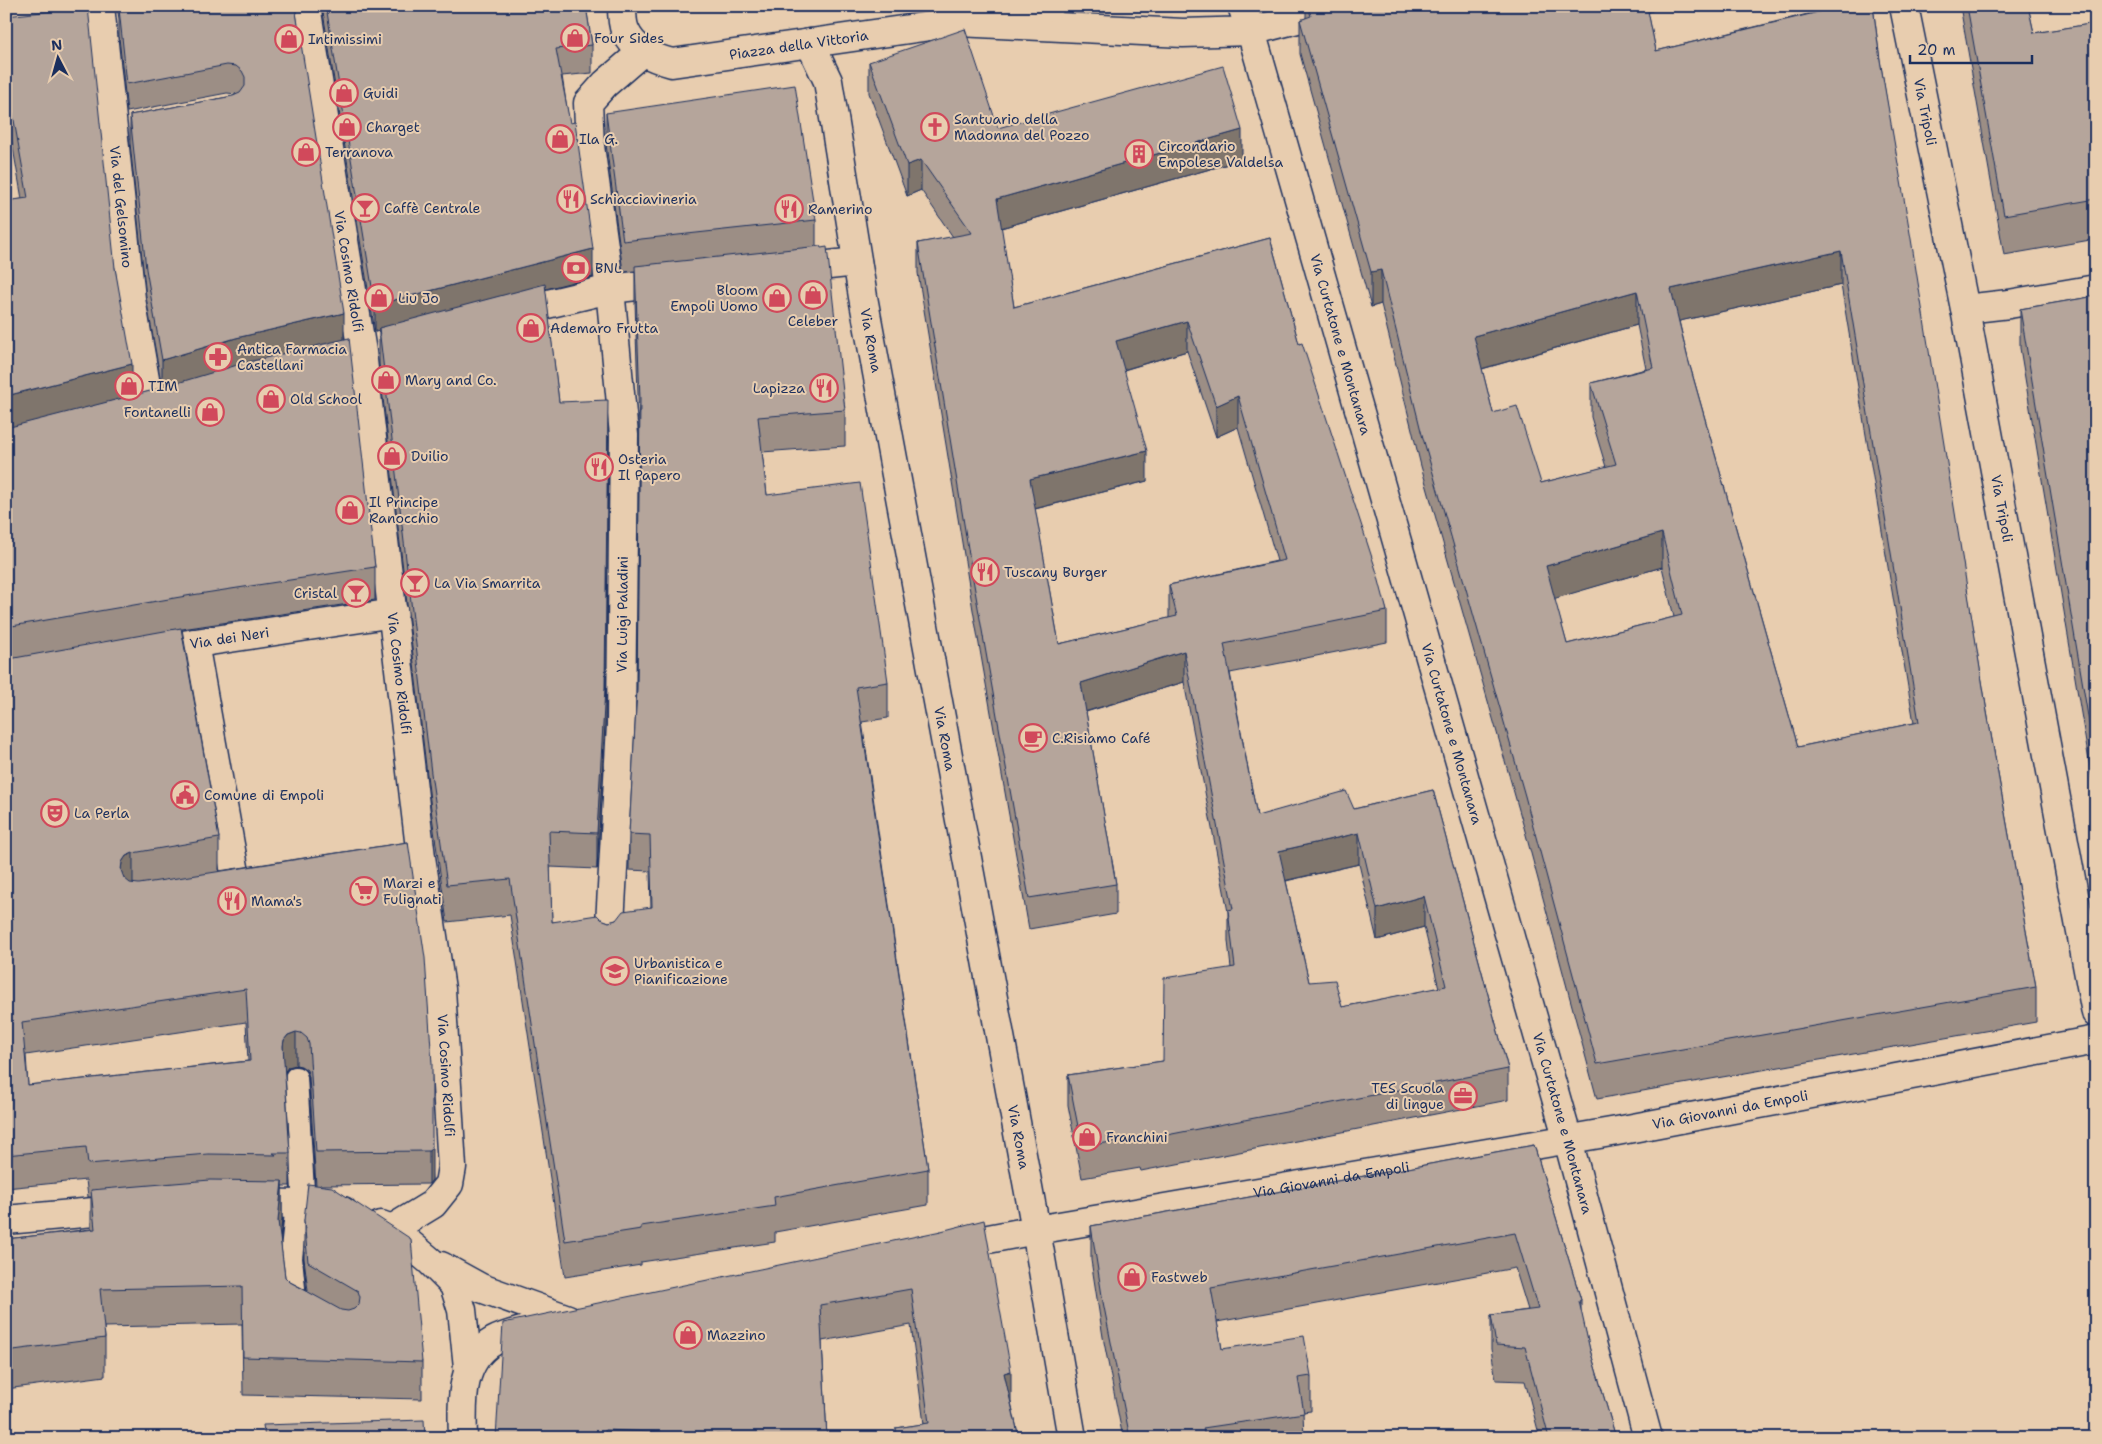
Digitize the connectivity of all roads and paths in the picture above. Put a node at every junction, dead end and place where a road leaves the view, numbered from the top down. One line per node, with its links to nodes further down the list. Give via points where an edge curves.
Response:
1 (100, 6): 21 (street, Via del Gelsomino, via 124,128 131,299 140,411)
2 (306, 6): 19 (street, Via Cosimo Ridolfi, via 314,92)
3 (622, 6): 10 (street, via 625,30)
4 (1050, 6): 8 (street, Piazza della Vittoria)
5 (1348, 6): 7 (street, Piazza della Vittoria)
6 (1904, 6): 16 (street, Via Tripoli)
7 (1247, 19): 8 (street, Piazza della Vittoria, via 1183,33); 32 (street, Via Curtatone e Montanara)
8 (958, 22): 9 (street, Piazza della Vittoria)
9 (810, 43): 10 (street, Piazza della Vittoria, via 672,63); 11 (street, Via Roma, via 828,81)
10 (642, 52): 14 (street, Via Luigi Paladini, via 588,103 590,146)
11 (857, 262): 12 (street); 38 (street, Via Roma)
12 (765, 272)
13 (697, 280): 14 (street)
14 (610, 289): 17 (street); 28 (street, Via Luigi Paladini, via 624,435 621,725)
15 (2096, 289): 16 (street)
16 (1965, 309): 29 (street, Via Tripoli)
17 (483, 320)
18 (390, 344): 19 (street)
19 (362, 352): 20 (street); 22 (street, Via Cosimo Ridolfi)
20 (334, 358)
21 (177, 400)
22 (394, 613): 23 (street, Via dei Neri); 37 (street, Via Cosimo Ridolfi, via 409,859 441,989 452,1167 449,1184 433,1204)
23 (194, 643): 24 (street, Via dei Neri); 26 (street)
24 (156, 650)
25 (285, 877): 26 (street)
26 (237, 884): 27 (street)
27 (210, 888)
28 (609, 942)
29 (2096, 1014)
30 (2096, 1040): 32 (street, Via Giovanni da Empoli)
31 (296, 1078): 34 (lane)
32 (1568, 1140): 38 (street, Via Giovanni da Empoli); 47 (street, Via Curtatone e Montanara)
33 (219, 1202): 34 (street)
34 (300, 1205): 37 (street, via 346,1211); 43 (lane, via 291,1258 296,1308)
35 (151, 1207): 36 (street)
36 (6, 1220)
37 (392, 1229): 40 (street)
38 (1036, 1230): 39 (street, Via Giovanni da Empoli); 46 (street, Via Roma)
39 (927, 1251)
40 (430, 1261): 42 (street, via 481,1288); 44 (street, via 454,1285 462,1310)
41 (596, 1315): 42 (street)
42 (568, 1319): 44 (street, via 494,1341)
43 (321, 1322)
44 (468, 1367): 45 (street)
45 (463, 1438)
46 (1072, 1438)
47 (1648, 1438)

